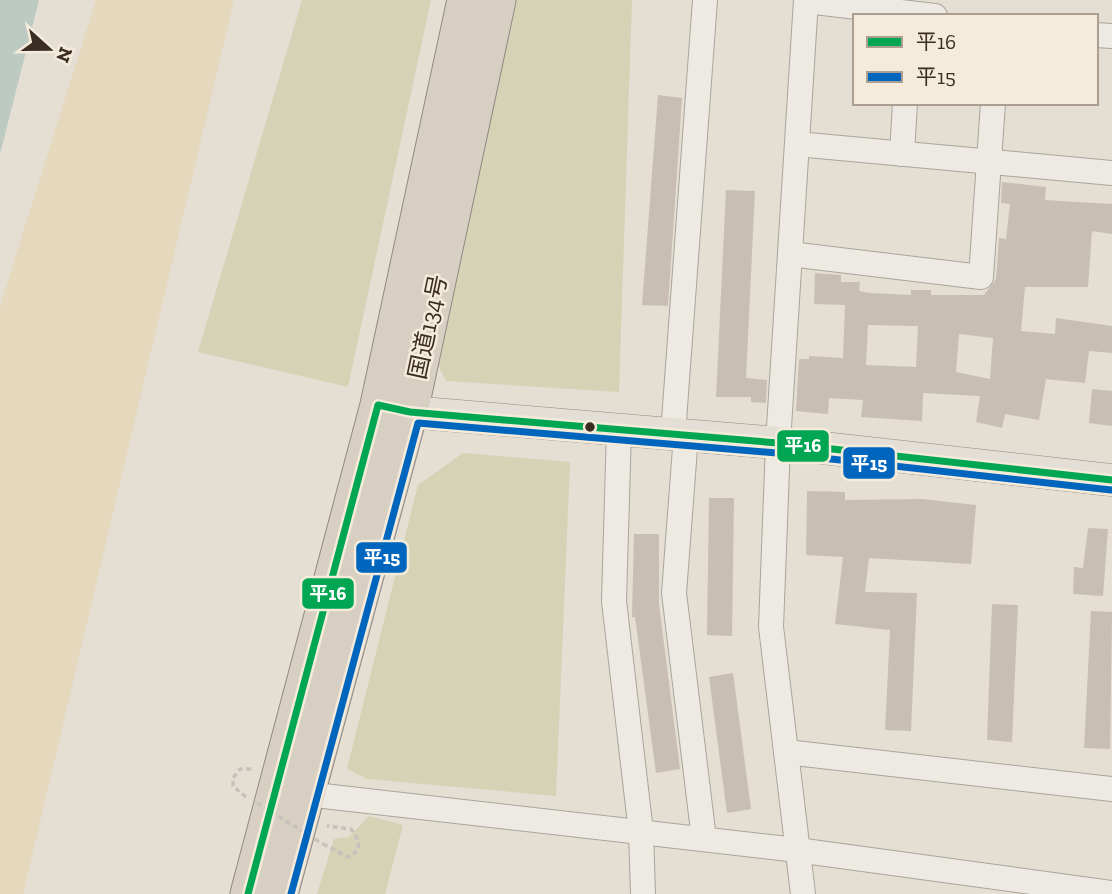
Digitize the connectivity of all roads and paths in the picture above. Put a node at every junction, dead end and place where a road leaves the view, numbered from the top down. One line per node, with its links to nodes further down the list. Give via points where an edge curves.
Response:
1 (465, 0): 13 (highway, 国道134号)
2 (498, 0): 13 (highway, 国道134号)
3 (705, 0): 15 (street)
4 (806, 0): 5 (street); 8 (street)
5 (911, 14)
6 (905, 105): 9 (street)
7 (993, 105): 10 (street)
8 (797, 144): 9 (street); 12 (street)
9 (902, 154): 10 (street)
10 (990, 162): 11 (street); 12 (street, via 981,277)
11 (1112, 173)
12 (790, 254): 16 (street)
13 (394, 408): 14 (main road); 21 (highway, 国道134号); 27 (highway, 国道134号)
14 (619, 429): 15 (main road); 23 (street, via 614,601)
15 (680, 434): 16 (main road); 24 (street, via 674,593)
16 (778, 443): 17 (main road); 18 (street, via 771,627)
17 (1112, 480)
18 (786, 752): 20 (street); 25 (street)
19 (255, 770): 22 (path, bridge, via 240,769 233,778 238,792 348,858 355,855 359,839 351,829)
20 (1112, 789)
21 (306, 794): 23 (street); 28 (highway, 国道134号)
22 (325, 826)
23 (641, 832): 24 (street); 29 (street)
24 (704, 839): 25 (street)
25 (797, 850): 26 (street); 30 (street)
26 (1112, 893)
27 (248, 894)
28 (280, 894)
29 (643, 894)
30 (803, 894)

